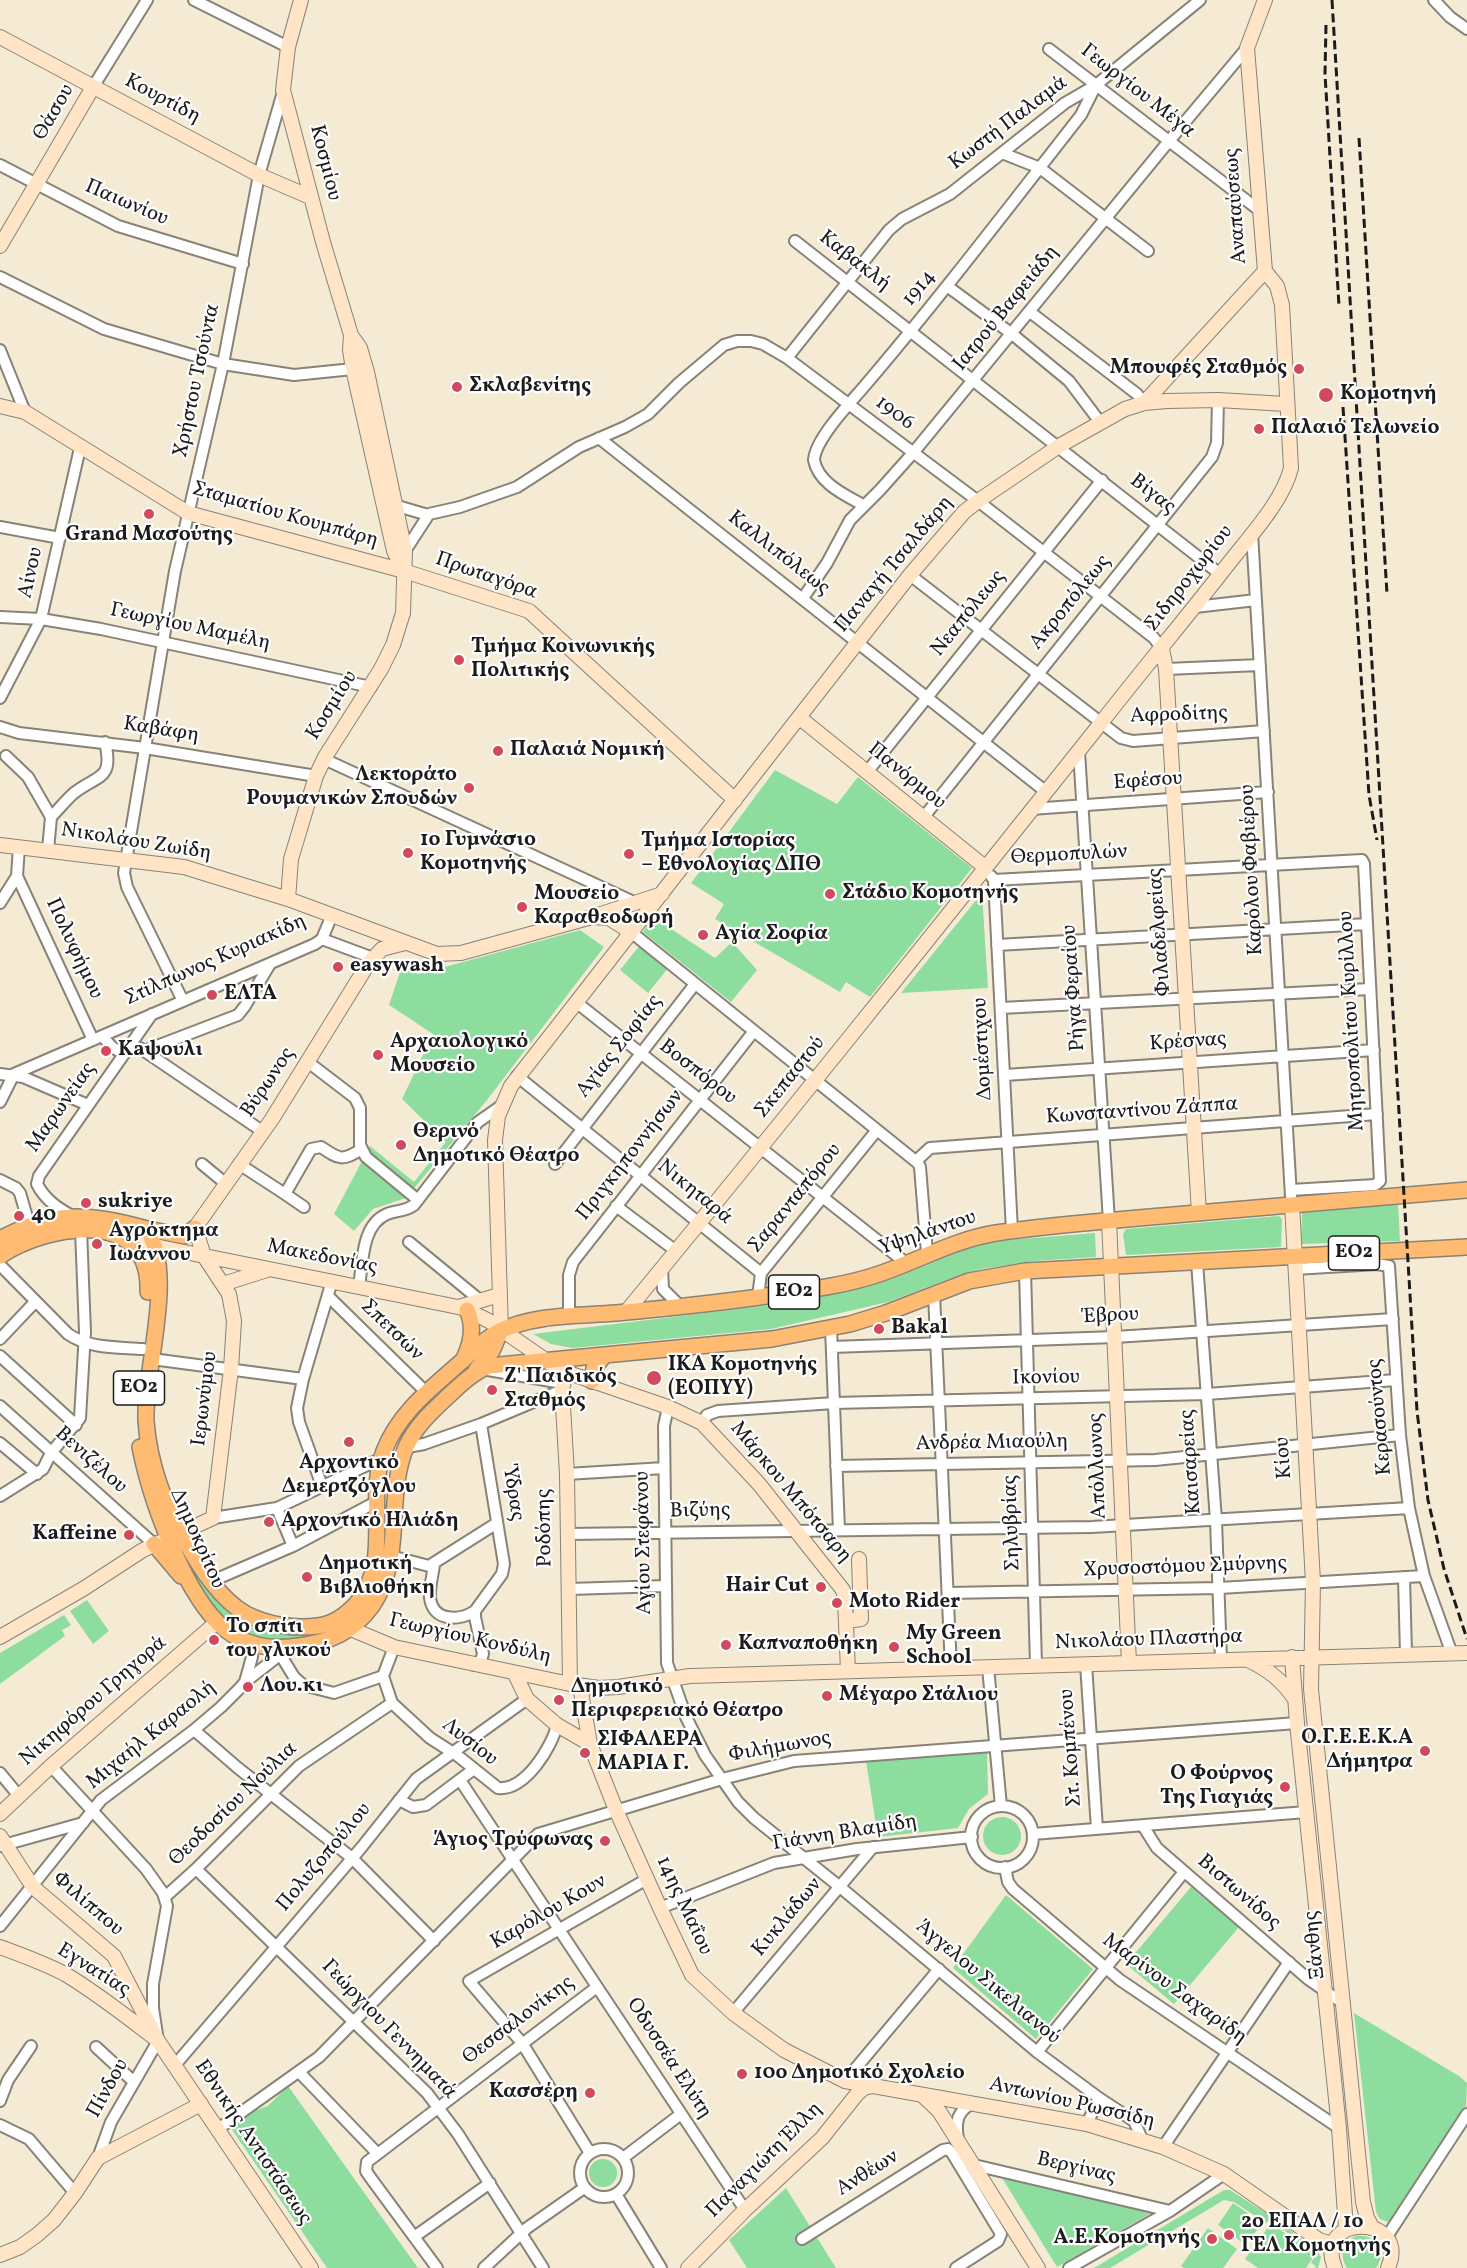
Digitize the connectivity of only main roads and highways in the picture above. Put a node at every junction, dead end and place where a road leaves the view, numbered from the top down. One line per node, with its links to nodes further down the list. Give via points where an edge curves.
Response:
1 (1467, 1190): 9 (main road, Υψηλάντου / ΕΟ2, via 1291,1198 1199,1213 1012,1231 970,1239 850,1282 758,1297 531,1321)
2 (78, 1224): 4 (main road, via 110,1219); 5 (main road, via 52,1219 29,1224); 7 (main road, via 27,1241); 10 (main road, Δημοκρίτου / ΕΟ2, via 130,1241 142,1255 148,1276)
3 (195, 1228): 4 (main road, via 184,1236)
4 (147, 1229): 10 (main road, Δημοκρίτου / ΕΟ2, via 155,1247 158,1293)
5 (0, 1239)
6 (1467, 1247): 11 (main road, ΕΟ2, via 1295,1263 1197,1262 1025,1271 969,1281 831,1329)
7 (0, 1256)
8 (463, 1309): 12 (main road, via 471,1322 472,1336)
9 (501, 1330): 12 (main road, Δημοκρίτου / ΕΟ2); 13 (main road, Δημοκρίτου)
10 (147, 1354): 15 (main road, Δημοκρίτου / ΕΟ2, via 138,1407 140,1448 155,1501)
11 (604, 1356): 13 (main road, ΕΟ2, via 498,1364); 14 (main road, via 594,1368)
12 (463, 1360): 18 (main road, Δημοκρίτου / ΕΟ2, via 400,1421 381,1458 373,1573)
13 (477, 1372): 18 (main road, Δημοκρίτου / ΕΟ2, via 426,1417 407,1447 399,1476 386,1577 367,1612)
14 (592, 1381)
15 (175, 1535): 17 (main road, Δημοκρίτου / ΕΟ2); 18 (main road, Δημοκρίτου / ΕΟ2, via 238,1608 264,1621 293,1626)
16 (154, 1544): 17 (main road)
17 (196, 1594): 18 (main road, Δημοκρίτου / ΕΟ2, via 226,1631 251,1644 282,1651 324,1642)
18 (346, 1623)

